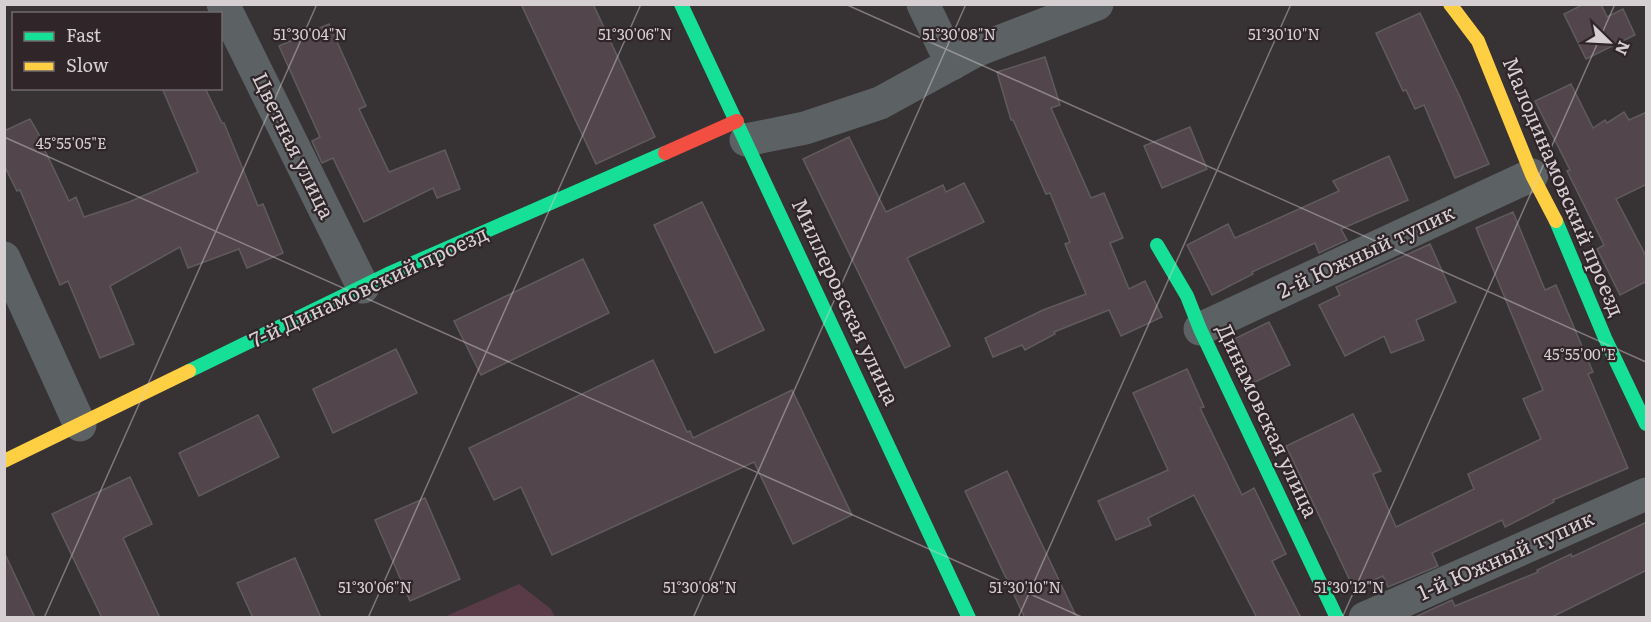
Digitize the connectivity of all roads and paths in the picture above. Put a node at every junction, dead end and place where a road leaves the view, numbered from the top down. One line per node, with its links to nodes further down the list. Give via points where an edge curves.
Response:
1 (223, 4): 11 (street, Цветная улица)
2 (681, 4): 7 (street, Миллеровская улица)
3 (923, 4): 6 (street)
4 (1097, 4): 6 (street, 7-й Динамовский проезд, via 975,51)
5 (1450, 4): 8 (street, Малодинамовский проезд, via 1478,41)
6 (952, 64): 7 (street, 7-й Динамовский проезд, via 880,103 805,128)
7 (741, 131): 11 (street, 7-й Динамовский проезд, via 590,188); 17 (street, Миллеровская улица)
8 (1532, 175): 12 (street, 2-й Южный тупик); 13 (street, Малодинамовский проезд, via 1563,234 1605,338)
9 (1157, 245): 12 (street, Динамовская улица, via 1187,296)
10 (4, 258): 14 (street)
11 (363, 287): 14 (street, 7-й Динамовский проезд)
12 (1200, 329): 18 (street, Динамовская улица)
13 (1647, 424)
14 (80, 425): 15 (street, 7-й Динамовский проезд)
15 (4, 461)
16 (1647, 494): 19 (street, 1-й Южный тупик)
17 (969, 618)
18 (1337, 618)
19 (1365, 618)

